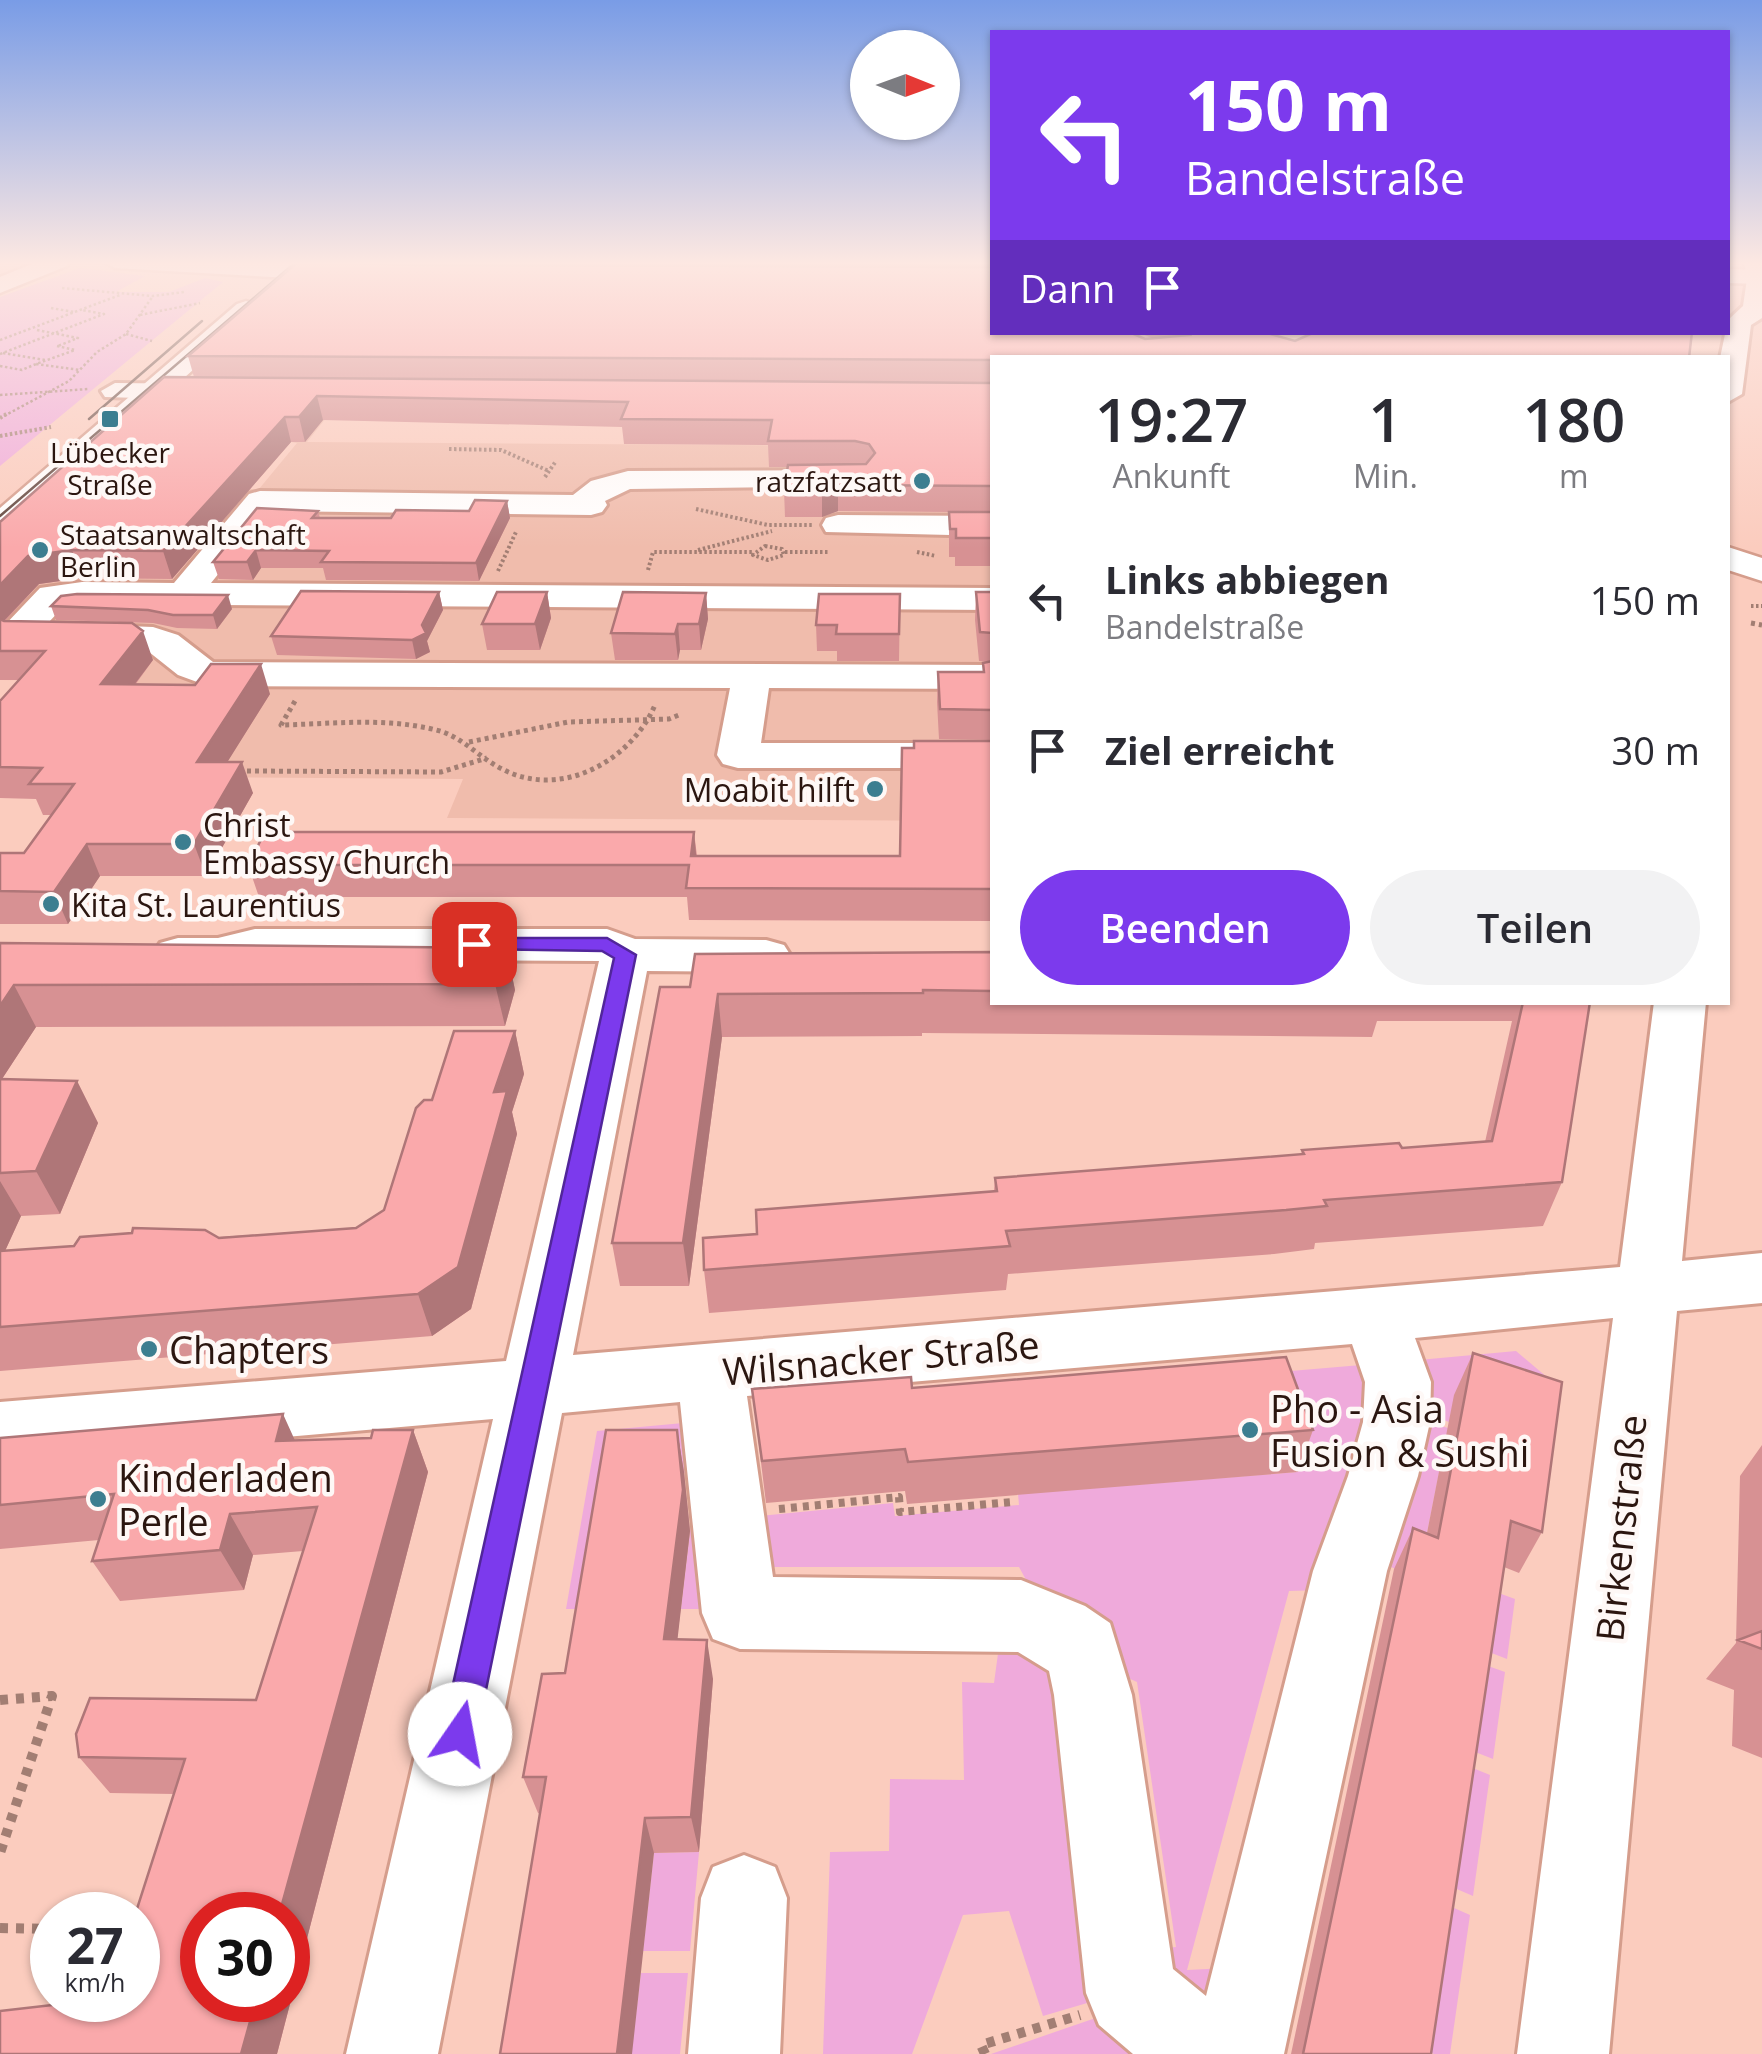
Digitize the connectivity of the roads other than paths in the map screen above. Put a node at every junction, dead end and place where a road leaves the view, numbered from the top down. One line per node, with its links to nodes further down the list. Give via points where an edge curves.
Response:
1 (151, 357): 3 (main road)
2 (188, 357): 4 (main road)
3 (105, 390): 4 (street); 7 (main road)
4 (153, 392): 5 (street); 9 (main road)
5 (244, 392)
6 (855, 478): 13 (street, via 628,480 602,488 586,505 260,501)
7 (0, 488)
8 (838, 525): 10 (street)
9 (0, 526)
10 (990, 526)
11 (1730, 559): 12 (main road)
12 (1762, 570)
13 (184, 593): 16 (street, via 53,596); 17 (street)
14 (990, 599): 18 (street)
15 (0, 611): 16 (street)
16 (39, 611): 19 (street, via 16,635 144,636 164,643 184,666)
17 (249, 618): 18 (street); 19 (street)
18 (468, 627): 19 (street, via 288,674); 20 (street, via 663,675)
19 (208, 674)
20 (752, 674): 21 (street); 22 (street, via 738,755)
21 (990, 677)
22 (990, 756)
23 (133, 953): 24 (street, via 218,954 255,944 607,944)
24 (625, 955): 25 (street); 31 (street)
25 (816, 956)
26 (1680, 1005): 28 (street, Birkenstraße)
27 (1762, 1278): 28 (street, Wilsnacker Straße)
28 (1646, 1287): 29 (street, Wilsnacker Straße); 38 (street, Birkenstraße)
29 (1372, 1316): 30 (street, Wilsnacker Straße); 37 (street, via 1400,1385 1393,1441 1350,1571)
30 (710, 1371): 31 (street, Wilsnacker Straße); 36 (street, via 740,1613 1021,1616 1083,1650 1131,1993)
31 (534, 1387): 32 (street, Wilsnacker Straße); 34 (street)
32 (0, 1432)
33 (744, 1898): 35 (street)
34 (392, 2054)
35 (734, 2054)
36 (1204, 2054)
37 (1238, 2054)
38 (1563, 2054)

